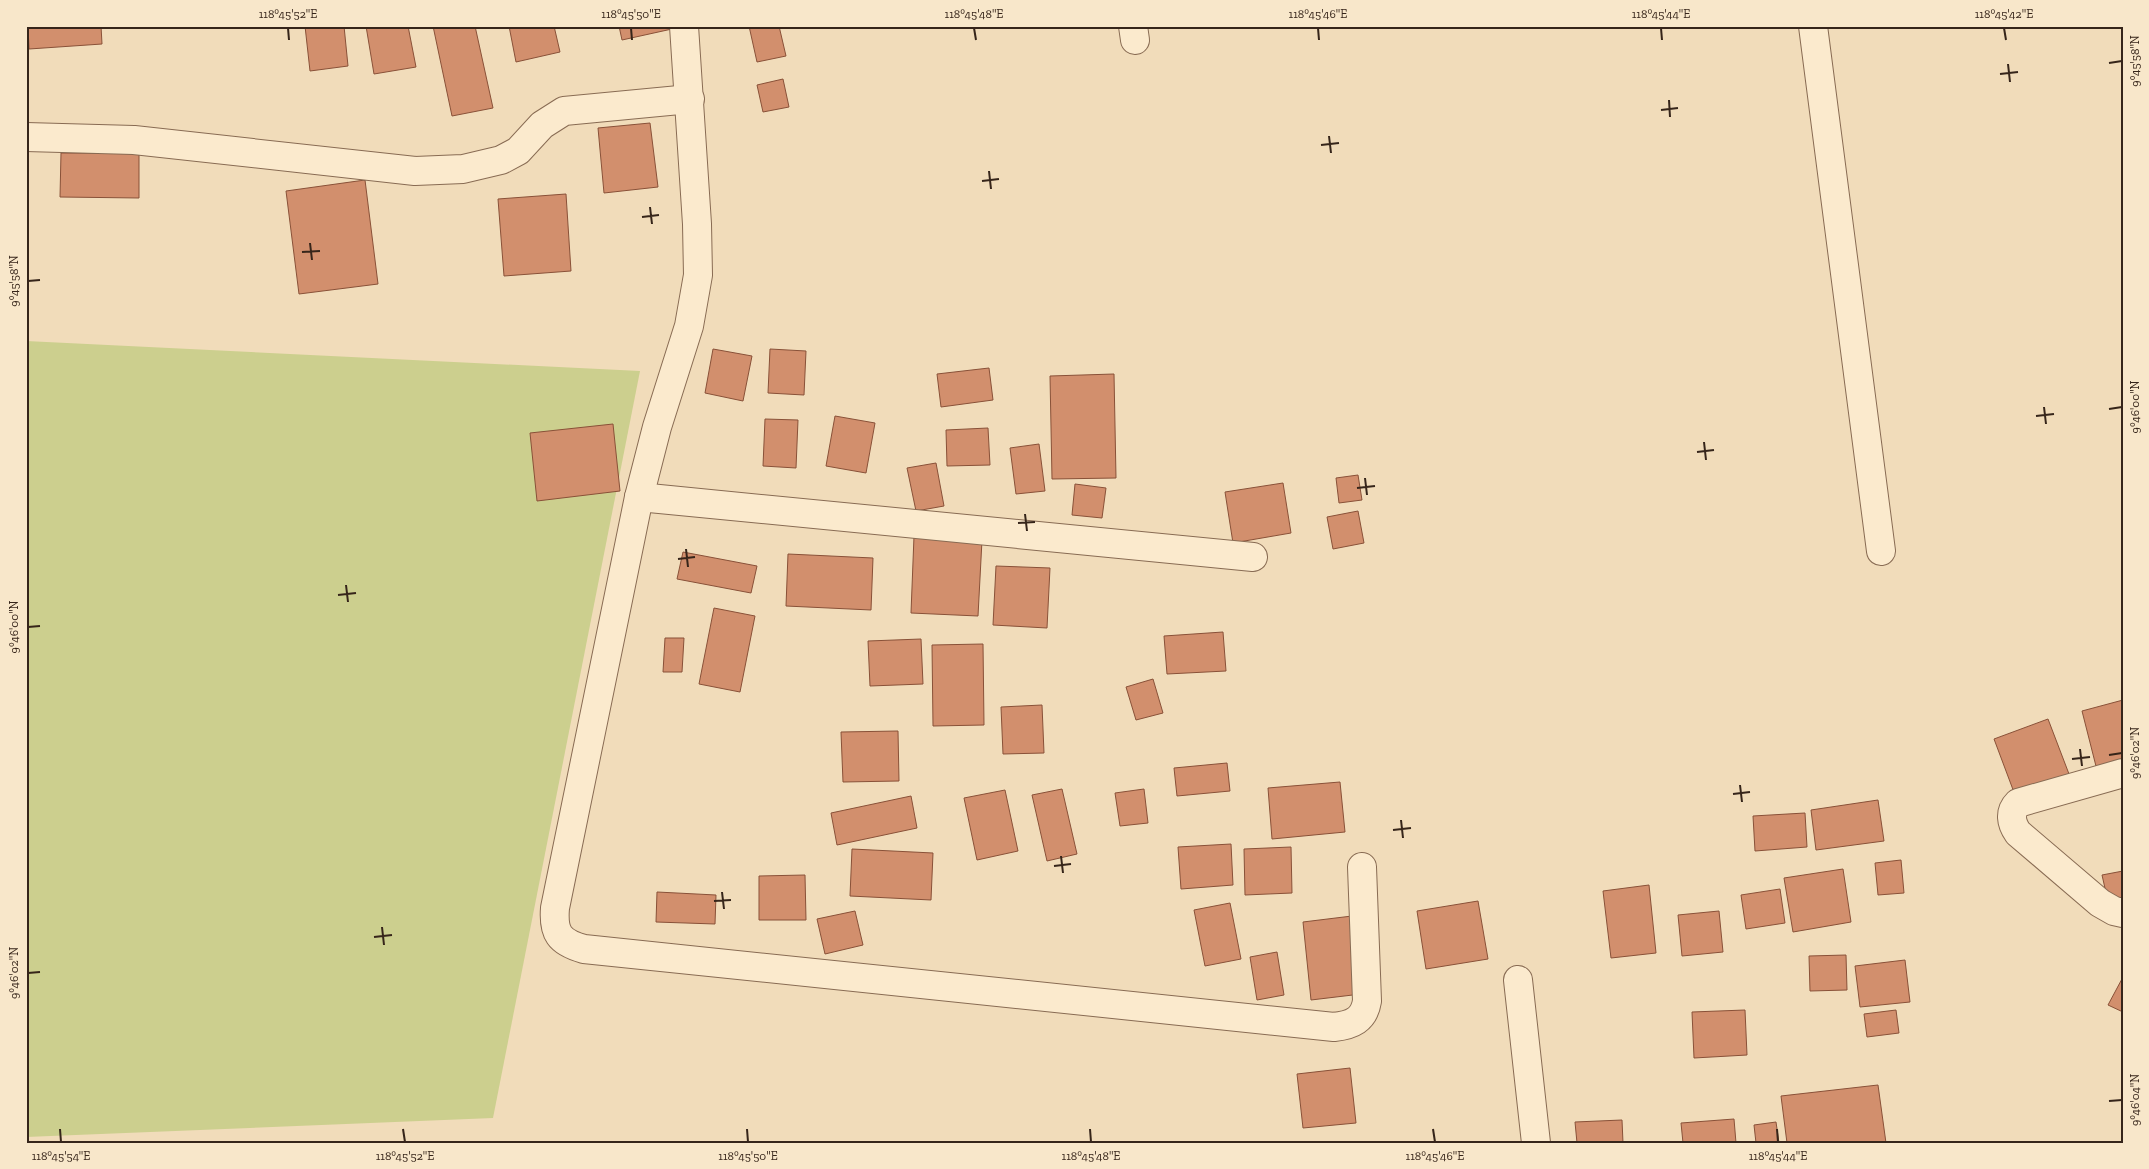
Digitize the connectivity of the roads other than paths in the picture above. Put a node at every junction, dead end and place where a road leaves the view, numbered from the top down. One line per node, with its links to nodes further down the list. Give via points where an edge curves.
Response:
1 (684, 26): 3 (street)
2 (1813, 26): 6 (street)
3 (690, 99): 4 (street, via 564,111 542,125 518,151 501,160 463,169 415,171 134,140); 5 (street, via 698,275 689,326)
4 (26, 137)
5 (639, 497): 7 (street); 9 (street, via 555,908 554,923 560,937 570,945 1341,1026 1358,1020 1365,1012 1367,1001)
6 (1881, 550)
7 (1253, 557)
8 (2123, 773): 10 (street, via 2018,803 2012,808 2013,826 2018,833 2100,903)
9 (1362, 867)
10 (2123, 913)
11 (1518, 980): 12 (street)
12 (1536, 1143)

